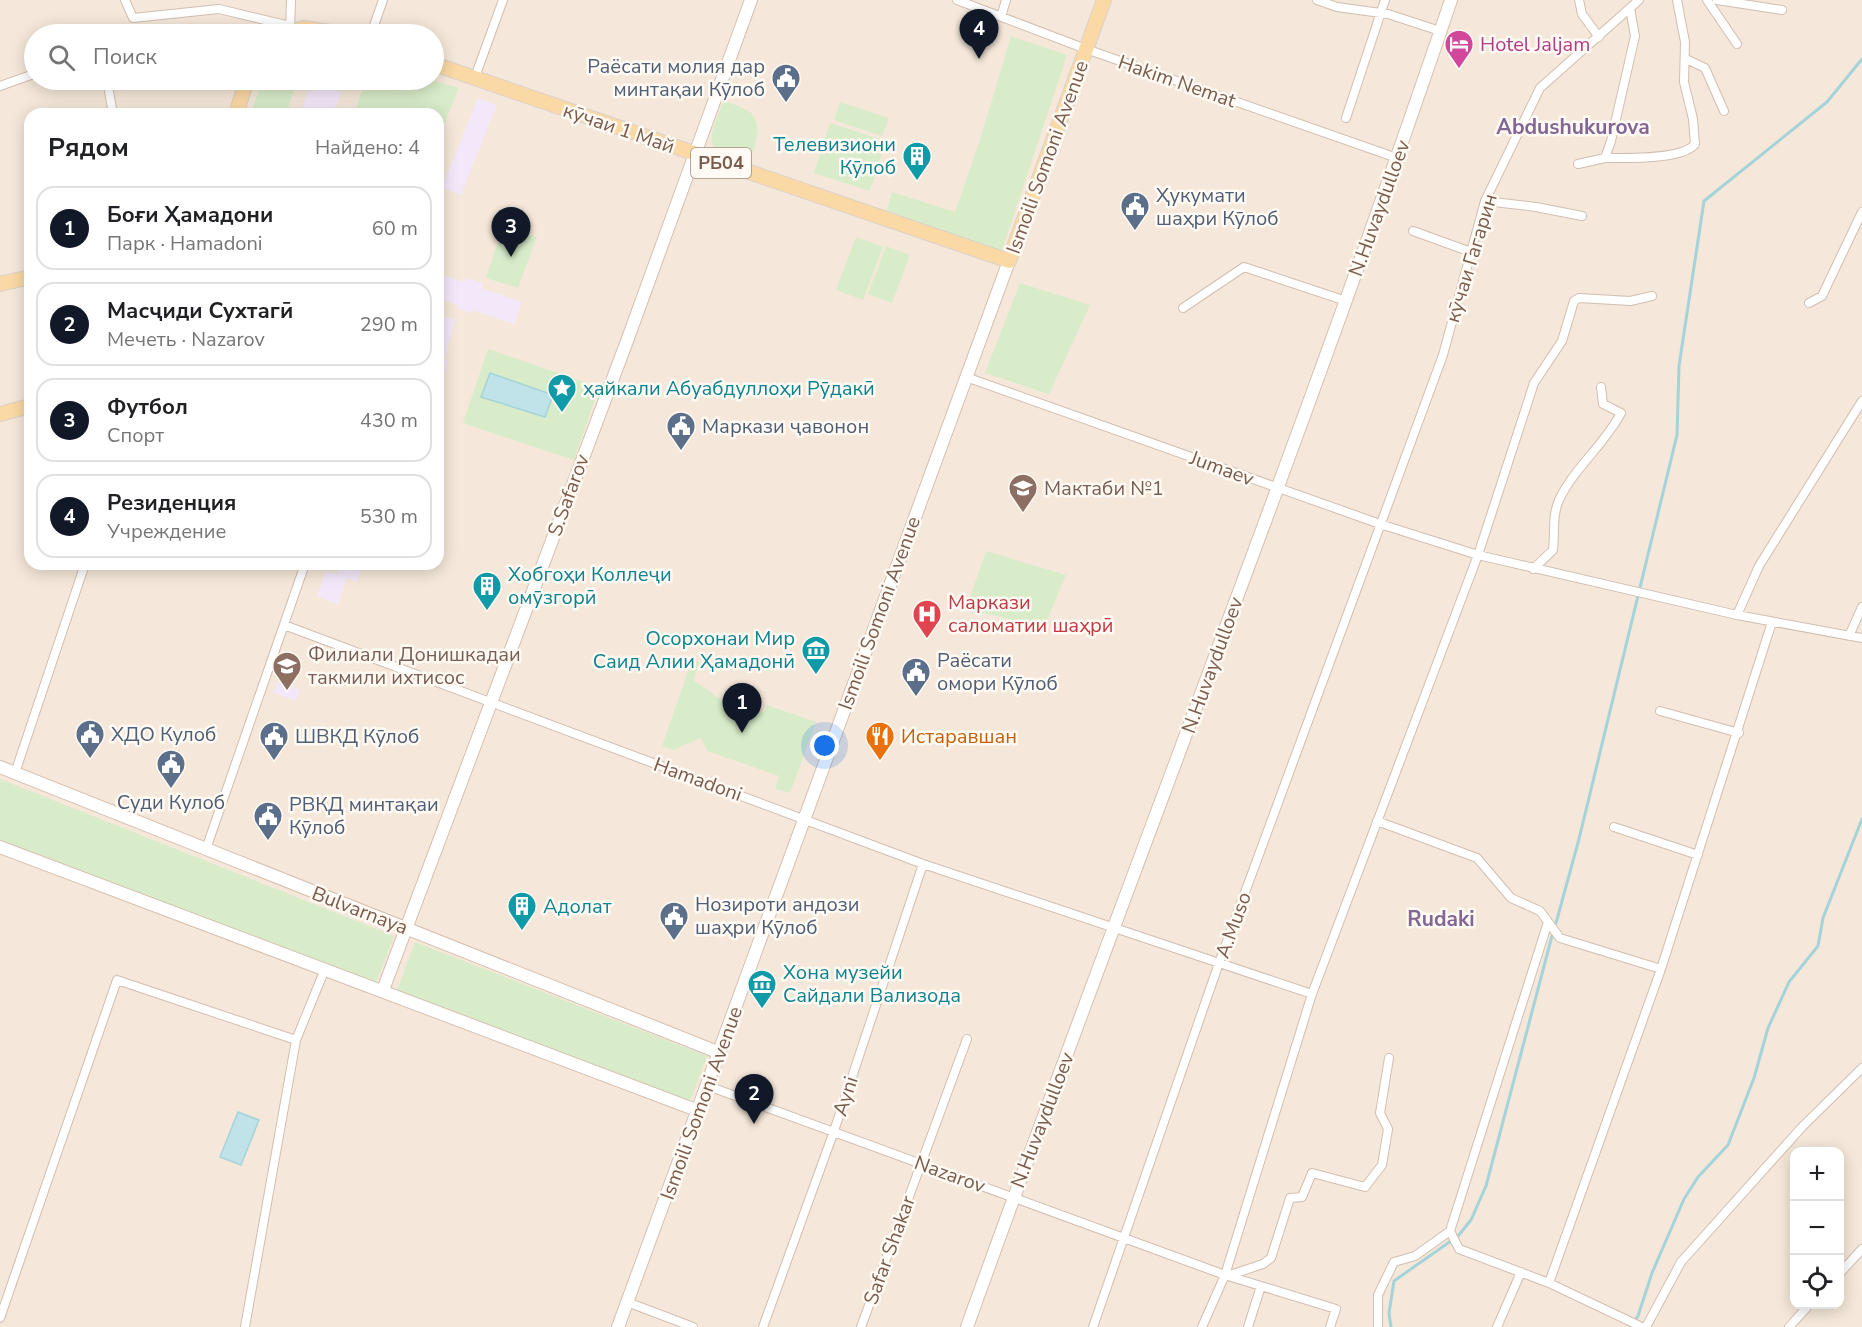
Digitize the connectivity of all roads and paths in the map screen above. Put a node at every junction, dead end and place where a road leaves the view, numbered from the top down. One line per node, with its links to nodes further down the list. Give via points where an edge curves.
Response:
1 (125, 0): 21 (street, via 133,18 219,9)
2 (291, 0): 22 (street)
3 (383, 0): 23 (street)
4 (503, 0): 30 (street)
5 (751, 0): 39 (street, S.Safarov)
6 (957, 0): 20 (street, Hakim Nemat)
7 (1006, 0): 20 (street)
8 (1104, 0): 27 (main road, Ismoili Somoni Avenue)
9 (1317, 0): 19 (street)
10 (1385, 0): 19 (street)
11 (1451, 0): 24 (street, N.Huvaydulloev)
12 (1579, 0): 25 (street, via 1582,14)
13 (1639, 0): 17 (street, кӯчаи Гагарин)
14 (1677, 0): 28 (street)
15 (1707, 0): 26 (street)
16 (1717, 0): 18 (street)
17 (1630, 8): 25 (street, кӯчаи Гагарин); 41 (street, via 1635,36)
18 (1782, 10)
19 (1380, 13): 24 (street); 38 (street)
20 (1001, 17): 27 (street, Hakim Nemat)
21 (266, 24)
22 (289, 24)
23 (375, 24)
24 (1440, 31): 40 (street, N.Huvaydulloev)
25 (1599, 37): 43 (street, кӯчаи Гагарин, via 1540,88)
26 (1737, 44)
27 (1086, 49): 40 (street, Hakim Nemat); 48 (main road, Ismoili Somoni Avenue)
28 (1686, 59): 37 (street, via 1705,68); 41 (street, via 1683,82 1693,119 1692,149 1644,158)
29 (444, 67): 30 (main road, кӯчаи 1 Май / РБ04)
30 (475, 77): 39 (main road, кӯчаи 1 Май / РБ04)
31 (24, 78): 32 (street)
32 (0, 86)
33 (109, 90): 35 (street)
34 (244, 90): 36 (main road)
35 (112, 108)
36 (238, 108)
37 (1724, 111)
38 (1346, 118)
39 (694, 154): 48 (main road, кӯчаи 1 Май / РБ04); 72 (street, S.Safarov)
40 (1397, 158): 52 (street, N.Huvaydulloev)
41 (1605, 158): 42 (street)
42 (1578, 164)
43 (1485, 201): 45 (street); 47 (street, кӯчаи Гагарин)
44 (1862, 212): 53 (street, via 1822,296)
45 (1582, 216)
46 (1413, 231): 47 (street)
47 (1471, 252): 61 (street, кӯчаи Гагарин, via 1443,355)
48 (1009, 261): 55 (street, Ismoili Somoni Avenue)
49 (24, 278): 50 (main road)
50 (0, 284)
51 (1652, 296): 62 (street, via 1630,301 1574,301 1562,341 1534,383)
52 (1346, 301): 54 (street, via 1244,267); 60 (street, N.Huvaydulloev)
53 (1809, 303)
54 (1182, 308)
55 (966, 377): 60 (street, Jumaev); 77 (street, Ismoili Somoni Avenue)
56 (1601, 387): 63 (street, via 1603,404 1621,412 1610,433 1559,500 1553,522 1553,550)
57 (1862, 401): 67 (street, via 1759,566)
58 (24, 408): 59 (main road)
59 (0, 414)
60 (1278, 488): 61 (street, Jumaev); 86 (street, N.Huvaydulloev)
61 (1380, 524): 62 (street, Jumaev); 87 (street, A.Muso)
62 (1478, 555): 63 (street, Jumaev); 78 (street)
63 (1533, 569): 67 (street, Jumaev)
64 (83, 570): 76 (street)
65 (303, 570): 69 (street)
66 (1862, 607): 70 (street)
67 (1737, 615): 68 (street, Jumaev)
68 (1772, 622): 70 (street, Jumaev); 74 (street)
69 (284, 625): 72 (street, Hamadoni); 81 (street)
70 (1849, 636): 71 (street, Jumaev)
71 (1862, 638)
72 (491, 703): 77 (street, Hamadoni); 85 (street, S.Safarov)
73 (1660, 711): 74 (street)
74 (1738, 734): 82 (street)
75 (0, 767): 76 (street, Bulvarnaya)
76 (15, 773): 81 (street, Bulvarnaya)
77 (803, 817): 83 (street, Hamadoni); 94 (street, Ismoili Somoni Avenue)
78 (1377, 822): 84 (street, via 1477,858 1511,898 1540,911); 91 (street)
79 (1614, 827): 82 (street)
80 (0, 848): 88 (street)
81 (206, 849): 85 (street, Bulvarnaya)
82 (1698, 855): 89 (street)
83 (923, 864): 86 (street, Hamadoni); 99 (street, Ayni)
84 (1548, 922): 89 (street, via 1560,938); 102 (street)
85 (407, 929): 90 (street, S.Safarov); 94 (street, Bulvarnaya)
86 (1114, 929): 87 (street, Hamadoni); 101 (street, N.Huvaydulloev)
87 (1219, 963): 91 (street, Hamadoni); 103 (street, A.Muso)
88 (325, 969): 90 (street); 93 (street)
89 (1661, 969): 108 (street)
90 (382, 990): 98 (street)
91 (1312, 994): 107 (street)
92 (967, 1039): 100 (street, Safar Shakar)
93 (296, 1040): 112 (street, via 117,981); 114 (street)
94 (720, 1053): 97 (street, Ismoili Somoni Avenue)
95 (1389, 1058): 107 (street, via 1380,1113 1389,1129 1382,1165 1365,1187 1312,1173 1302,1197 1290,1198 1271,1258)
96 (1862, 1068): 113 (street, via 1802,1127 1681,1262)
97 (708, 1086): 98 (street, Ismoili Somoni Avenue); 99 (street, Nazarov)
98 (699, 1111): 110 (street, Ismoili Somoni Avenue)
99 (834, 1131): 100 (street, Nazarov); 117 (street, Ayni)
100 (920, 1163): 101 (street, Nazarov); 118 (street, Safar Shakar)
101 (1014, 1197): 103 (street, Nazarov); 119 (street, N.Huvaydulloev)
102 (1450, 1231): 106 (street, via 1459,1249); 124 (street, via 1415,1256 1394,1262 1378,1295)
103 (1124, 1239): 107 (street, Nazarov); 120 (street, A.Muso)
104 (1862, 1249): 105 (street)
105 (1844, 1268)
106 (1521, 1272): 108 (street); 125 (street)
107 (1226, 1275): 109 (street, Nazarov); 121 (street)
108 (1549, 1283): 113 (street)
109 (1261, 1286): 122 (street); 123 (street, Nazarov, via 1336,1310)
110 (627, 1302): 115 (street, Ismoili Somoni Avenue); 116 (street)
111 (1806, 1309): 126 (street)
112 (0, 1318)
113 (1642, 1326)
114 (245, 1327)
115 (618, 1327)
116 (693, 1327)
117 (763, 1327)
118 (861, 1327)
119 (967, 1327)
120 (1093, 1327)
121 (1202, 1327)
122 (1248, 1327)
123 (1330, 1327)
124 (1378, 1327)
125 (1497, 1327)
126 (1789, 1327)

